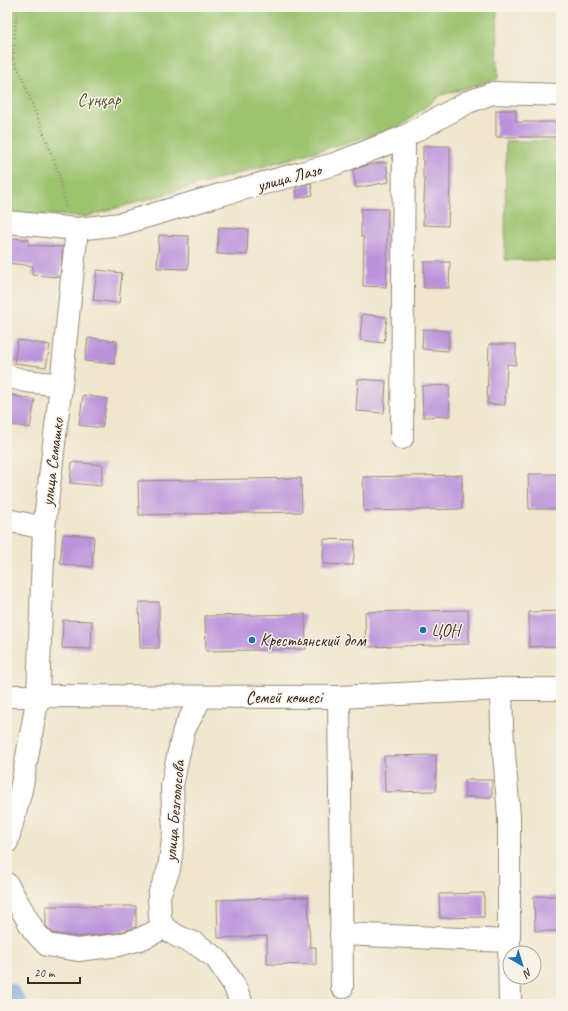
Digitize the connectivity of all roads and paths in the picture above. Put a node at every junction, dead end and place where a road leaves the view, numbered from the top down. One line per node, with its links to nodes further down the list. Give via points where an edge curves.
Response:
1 (17, 7): 3 (path)
2 (7, 49): 3 (path)
3 (13, 59): 7 (path, via 58,171)
4 (561, 95): 5 (street, улица Лазо, via 493,93 468,102)
5 (404, 138): 7 (street, улица Лазо, via 335,164 121,224); 10 (street)
6 (7, 222): 7 (street, улица Лазо)
7 (74, 228): 9 (street, улица Семашко)
8 (7, 376): 9 (street, via 26,381)
9 (61, 384): 12 (street, улица Семашко)
10 (402, 438)
11 (7, 520): 12 (street)
12 (44, 528): 16 (street, улица Семашко)
13 (561, 689): 14 (street, Семей көшесі)
14 (501, 690): 18 (street, Семей көшесі); 23 (street, via 509,817)
15 (7, 696): 16 (street, Семей көшесі)
16 (38, 696): 17 (street, Семей көшесі); 19 (street, via 21,790)
17 (201, 696): 18 (street, Семей көшесі); 21 (street, улица Безголосова, via 184,730 172,786 174,832 169,869 159,895 160,918)
18 (339, 697): 22 (street)
19 (7, 842)
20 (7, 884): 21 (street, via 34,931 47,945 78,950 119,945)
21 (164, 928): 25 (street, via 196,944 216,958 234,985)
22 (341, 934): 23 (street); 24 (street)
23 (509, 941): 26 (street)
24 (342, 988)
25 (242, 1004)
26 (510, 1004)

